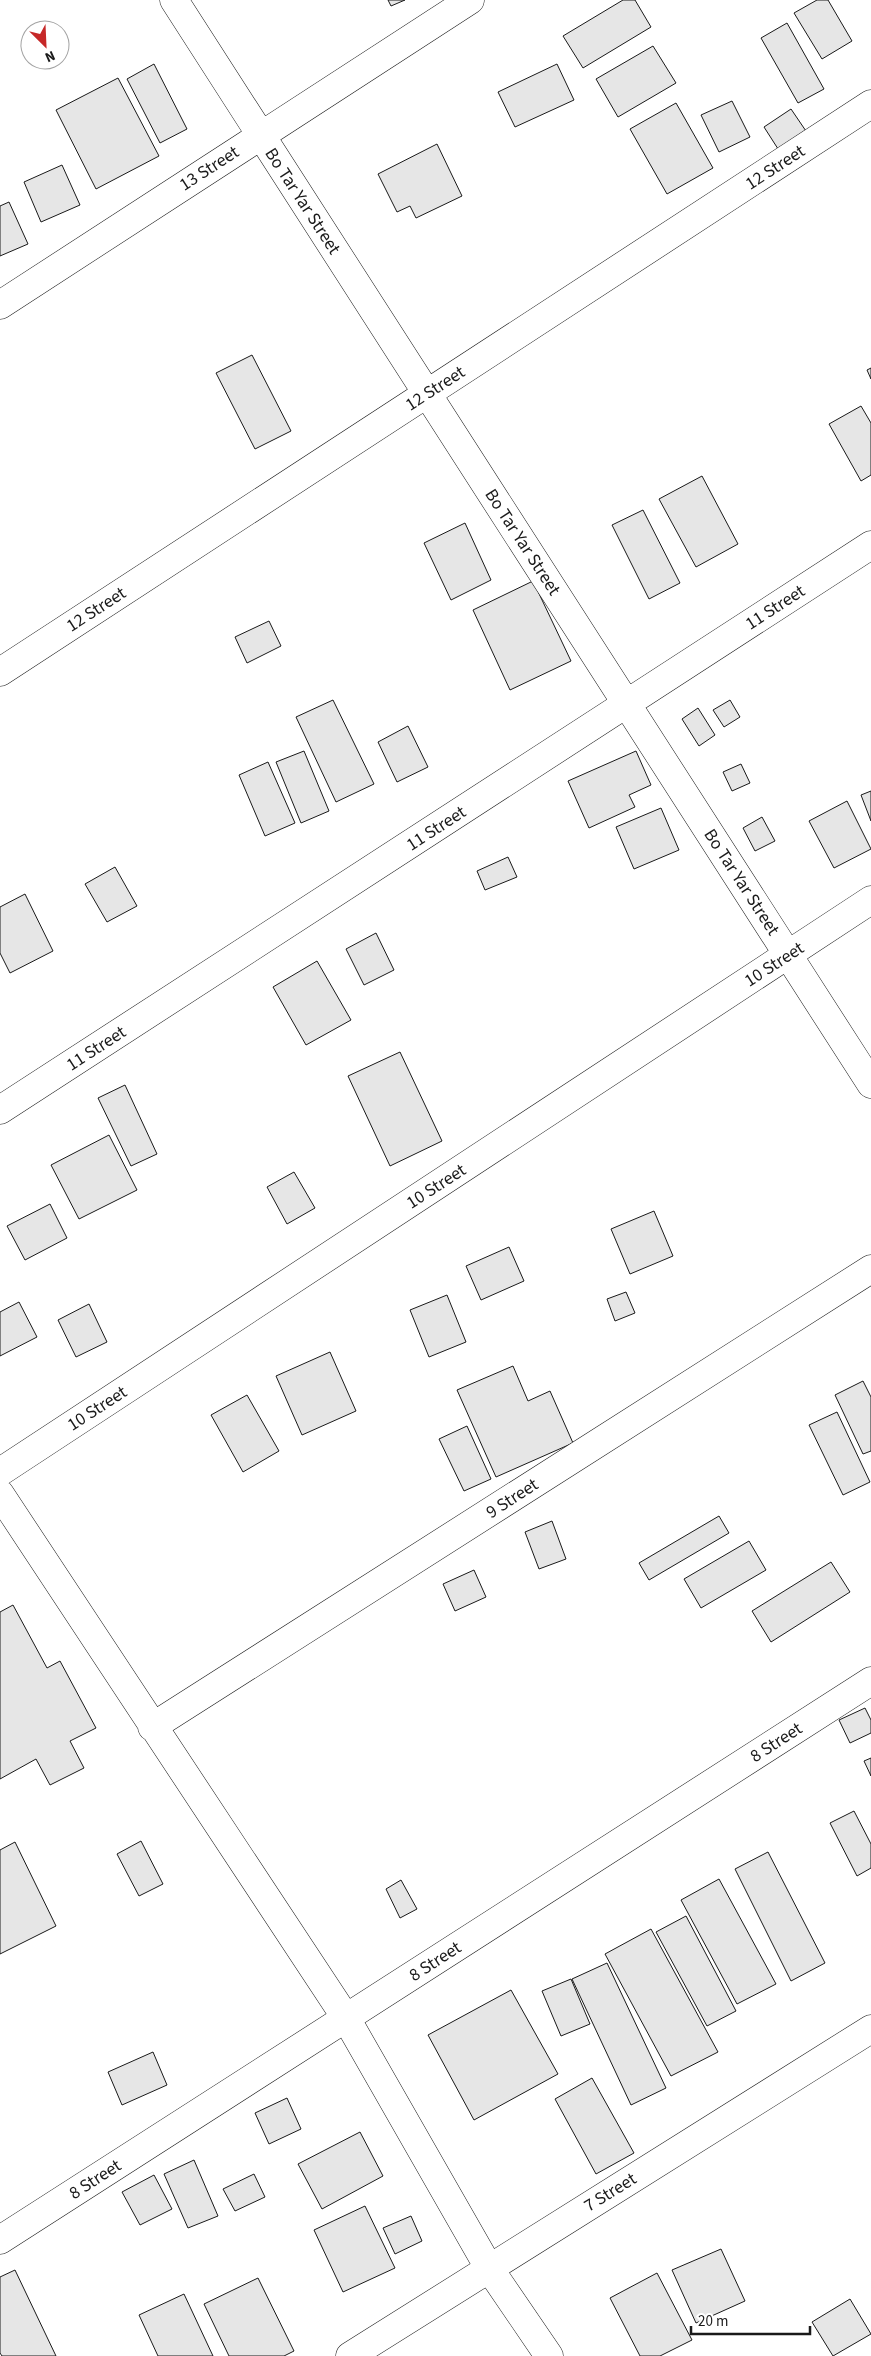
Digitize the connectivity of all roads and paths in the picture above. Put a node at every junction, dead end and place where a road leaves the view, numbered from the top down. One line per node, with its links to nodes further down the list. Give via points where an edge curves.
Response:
1 (174, 0): 4 (street, Bo Tar Yar Street)
2 (470, 0): 4 (street, 13 Street)
3 (871, 104): 6 (street, 12 Street)
4 (260, 135): 5 (street, 13 Street); 6 (street, Bo Tar Yar Street)
5 (0, 305)
6 (427, 393): 8 (street, 12 Street); 9 (street, Bo Tar Yar Street)
7 (871, 545): 9 (street, 11 Street)
8 (0, 672)
9 (627, 704): 11 (street, Bo Tar Yar Street); 13 (street, 11 Street)
10 (871, 900): 11 (street, 10 Street)
11 (788, 955): 12 (street, Bo Tar Yar Street); 15 (street, 10 Street)
12 (871, 1084)
13 (0, 1110)
14 (871, 1269): 18 (street, 9 Street)
15 (0, 1472)
16 (0, 1494): 18 (street)
17 (871, 1681): 19 (street, 8 Street)
18 (152, 1727): 19 (street)
19 (346, 2018): 21 (street, 8 Street); 22 (street)
20 (871, 2029): 22 (street, 7 Street)
21 (0, 2240)
22 (489, 2268): 23 (street, 7 Street); 24 (street)
23 (350, 2356)
24 (548, 2356)

